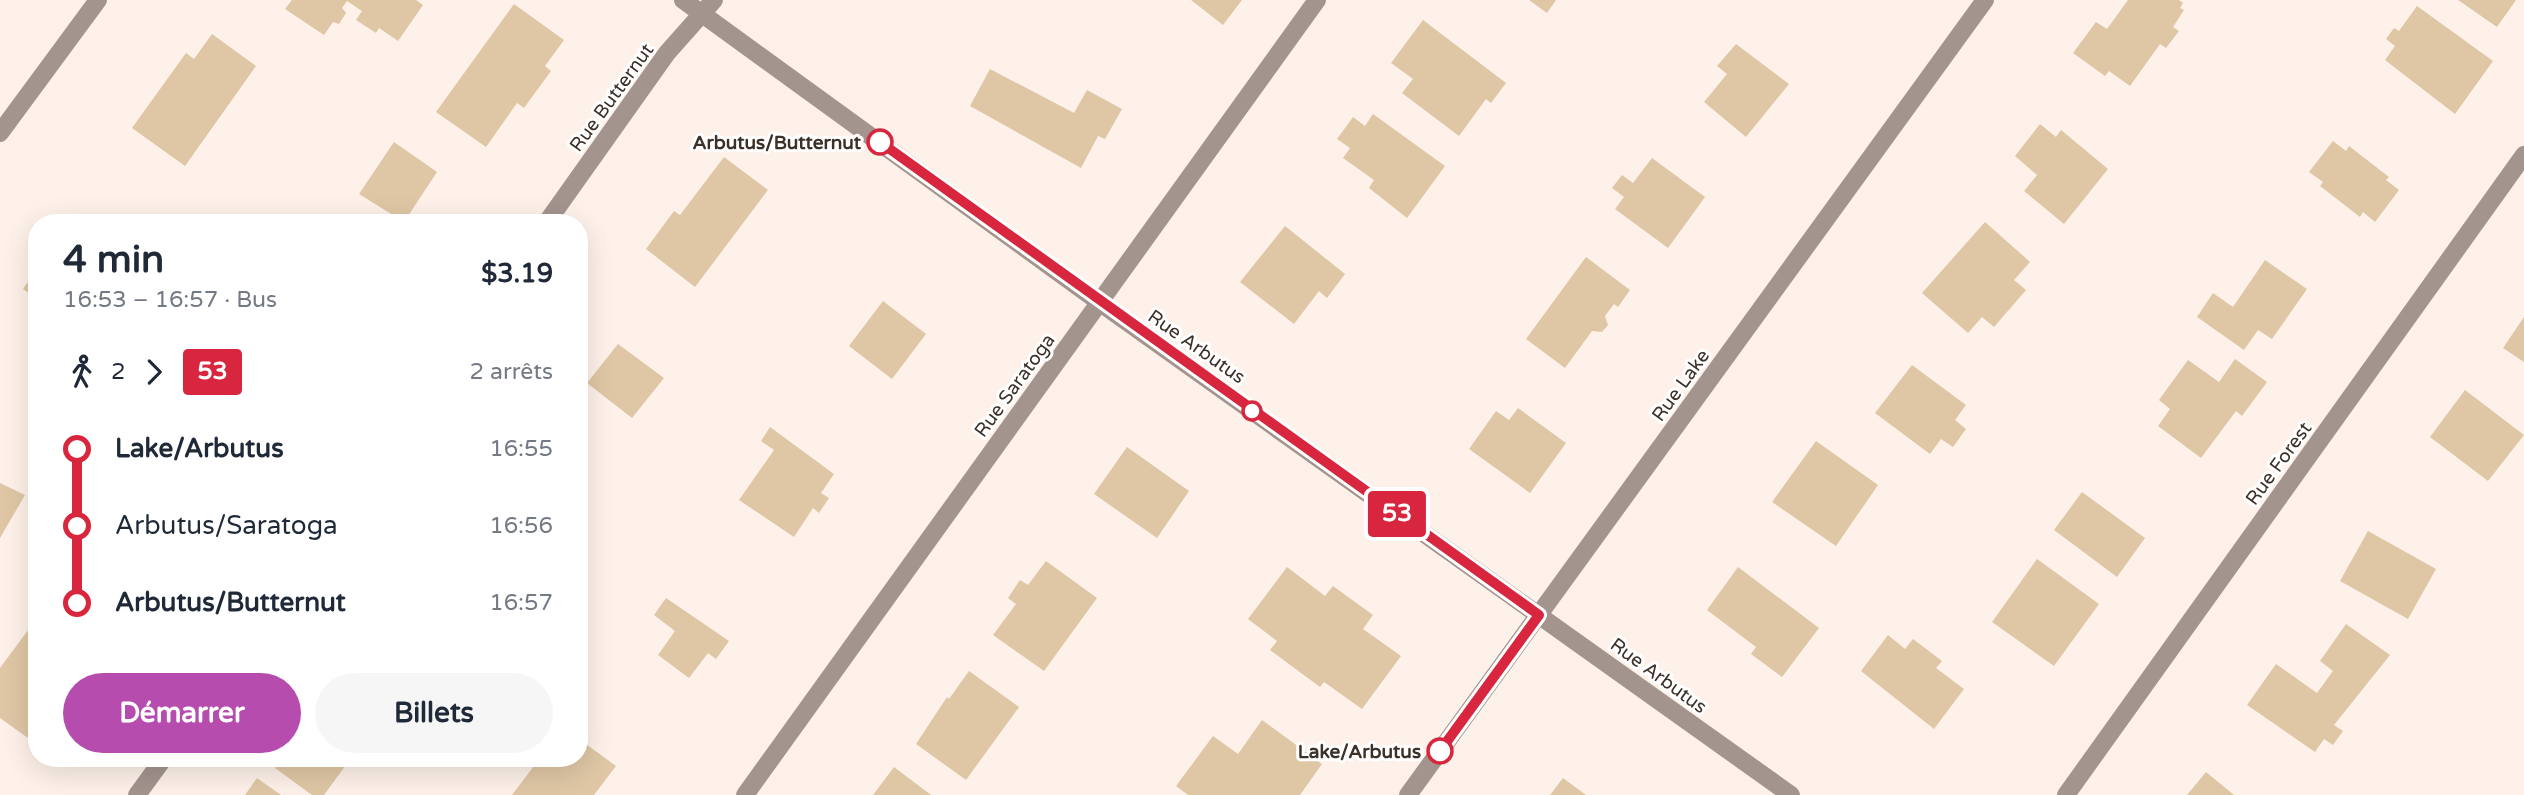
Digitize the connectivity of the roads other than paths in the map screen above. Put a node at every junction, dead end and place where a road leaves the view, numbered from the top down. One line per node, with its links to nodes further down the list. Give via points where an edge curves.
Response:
1 (98, 0): 6 (street)
2 (683, 0): 5 (street, Rue Arbutus)
3 (1317, 0): 9 (street, Rue Saratoga)
4 (1985, 0): 10 (street, Rue Lake)
5 (709, 7): 8 (street, Rue Butternut, via 667,53); 9 (street, Rue Arbutus)
6 (0, 133)
7 (2524, 155): 16 (street, Rue Forest)
8 (553, 214)
9 (1100, 302): 10 (street, Rue Arbutus); 13 (street, Rue Saratoga)
10 (1539, 615): 14 (street, Rue Lake); 15 (street, Rue Arbutus)
11 (158, 767): 12 (street)
12 (138, 795)
13 (746, 795)
14 (1408, 795)
15 (1791, 795)
16 (2066, 795)

